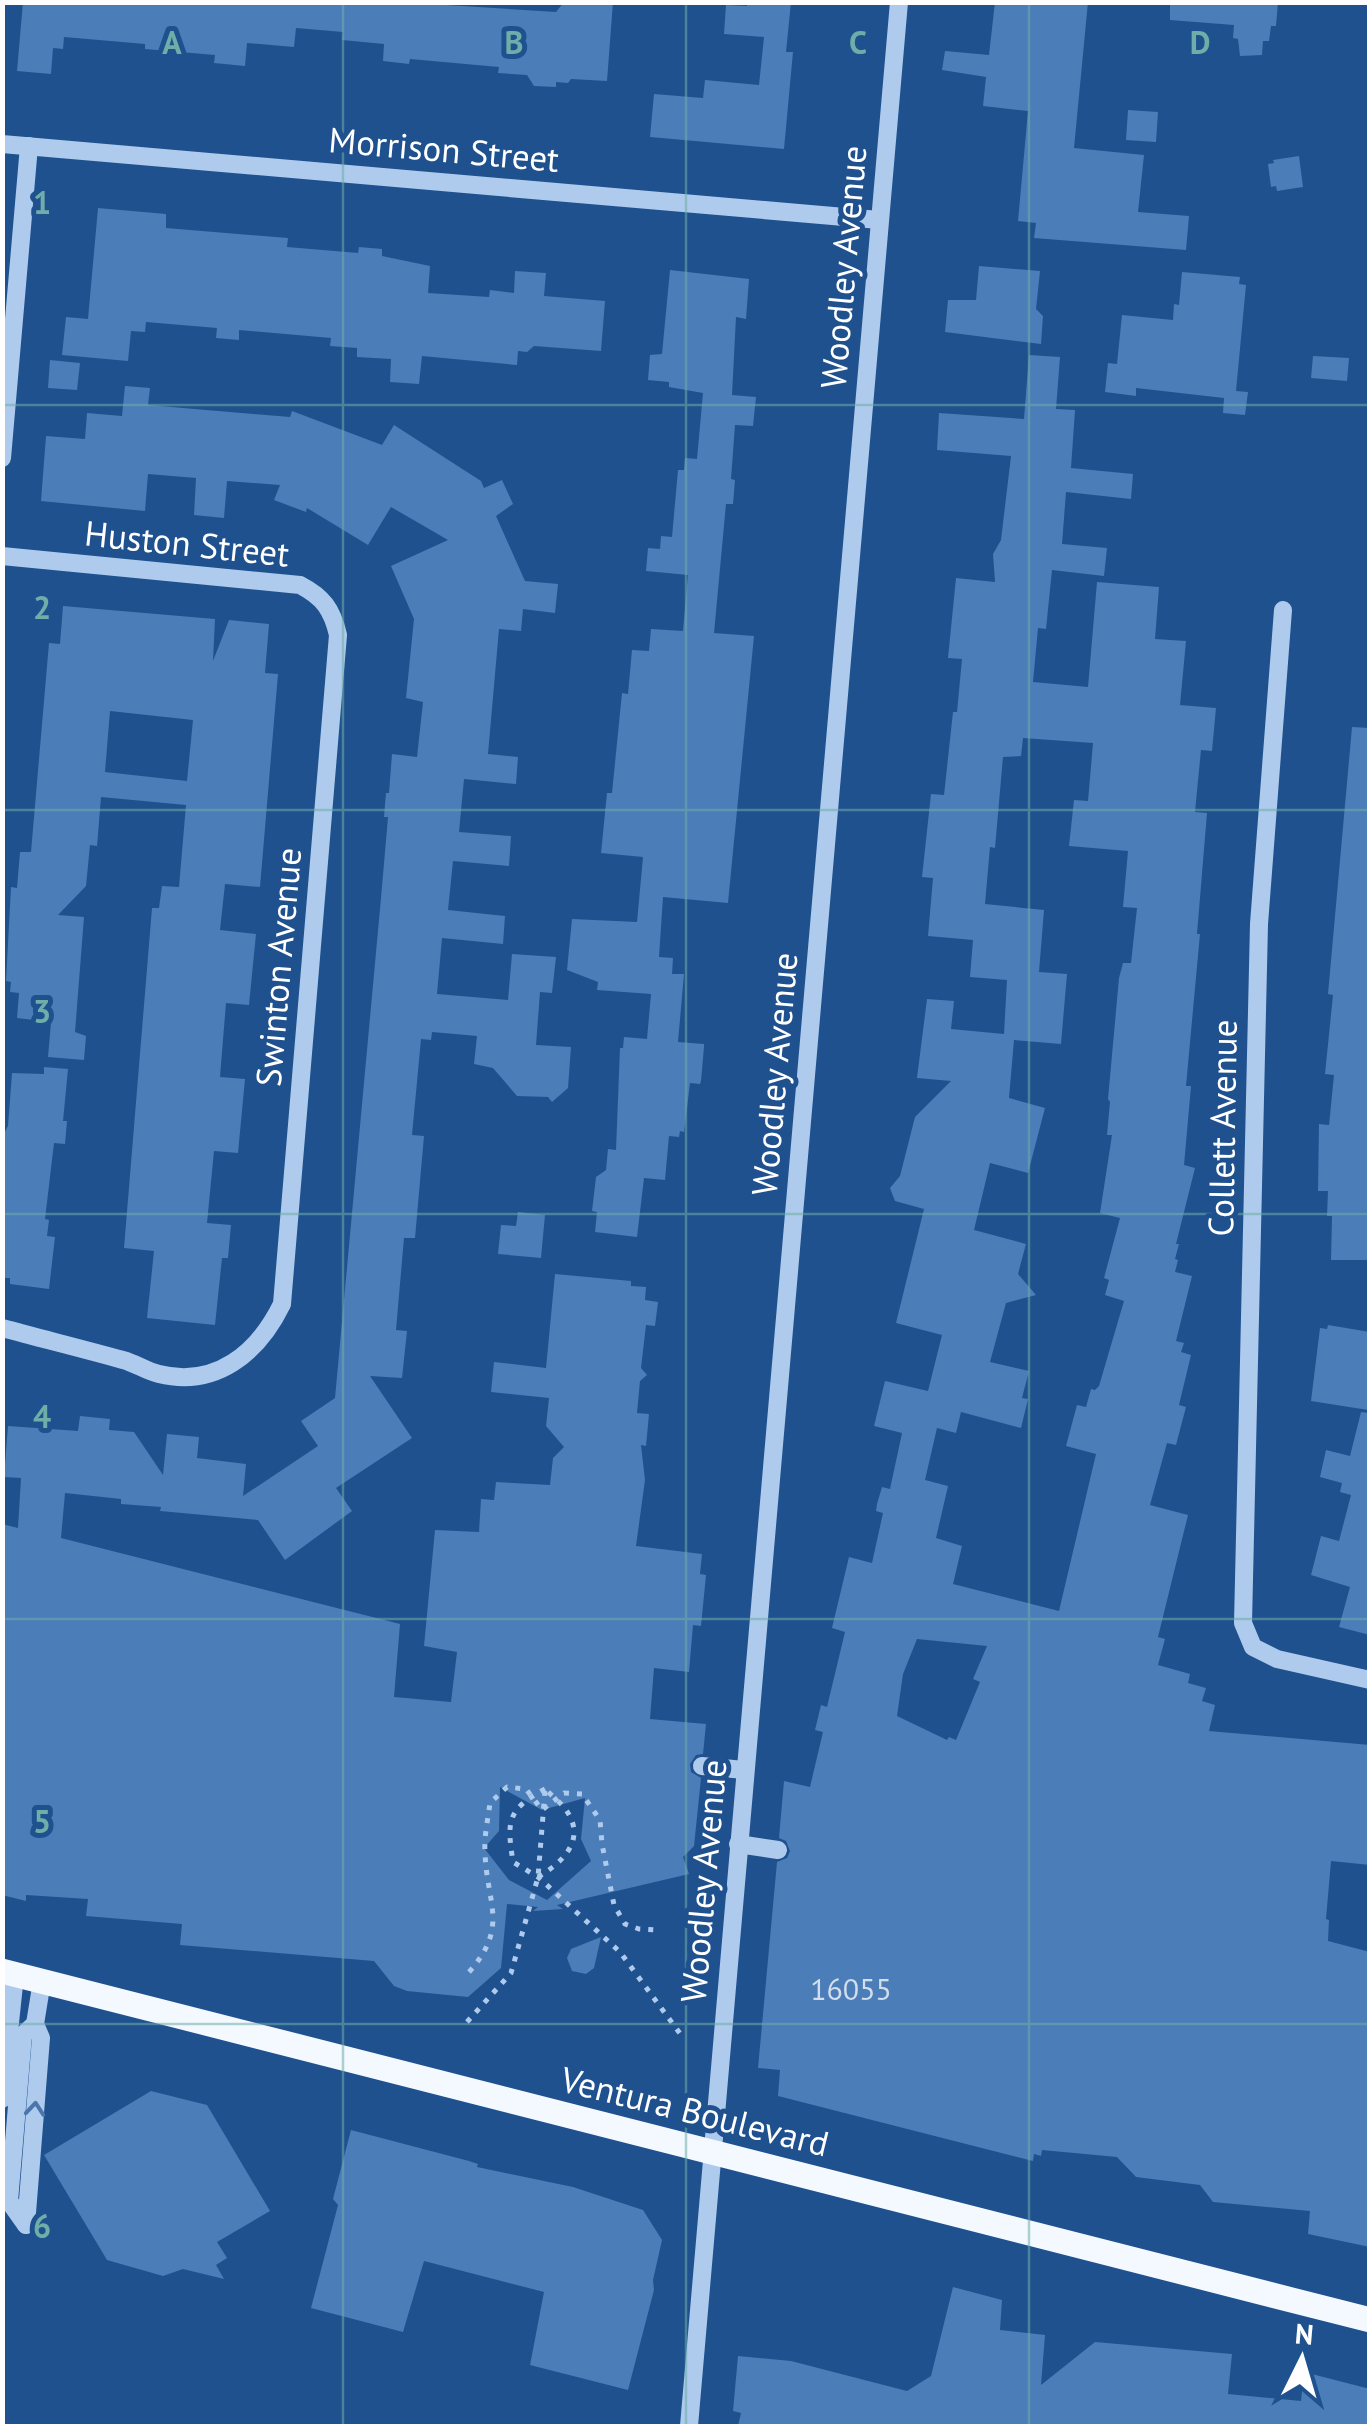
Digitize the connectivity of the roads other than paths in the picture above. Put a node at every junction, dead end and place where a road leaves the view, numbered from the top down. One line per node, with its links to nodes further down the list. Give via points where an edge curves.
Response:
1 (898, 2): 4 (street, Woodley Avenue)
2 (2, 144): 3 (street, Morrison Street)
3 (29, 146): 4 (street, Morrison Street); 5 (street)
4 (879, 220): 12 (street, Woodley Avenue)
5 (2, 458)
6 (2, 556): 8 (street, Huston Street, via 300,585 333,613)
7 (1284, 610): 10 (street, Collett Avenue, via 1259,924 1243,1623 1254,1646 1276,1659)
8 (338, 635): 9 (street, Swinton Avenue, via 282,1304 272,1325 239,1361 197,1378 158,1374)
9 (2, 1328)
10 (1370, 1680)
11 (702, 1766): 12 (street)
12 (744, 1770): 13 (street, Woodley Avenue)
13 (738, 1844): 14 (street); 19 (street, Woodley Avenue)
14 (778, 1850)
15 (8, 1973): 16 (main road, Ventura Boulevard); 18 (street)
16 (42, 1982): 17 (street); 19 (main road, Ventura Boulevard)
17 (34, 2024): 17 (street, one-way to 17, via 23,2035 9,2201 26,2225 42,2038)
18 (2, 2099)
19 (711, 2150): 20 (main road, Ventura Boulevard); 21 (street, Woodley Avenue)
20 (1370, 2320)
21 (689, 2426)

